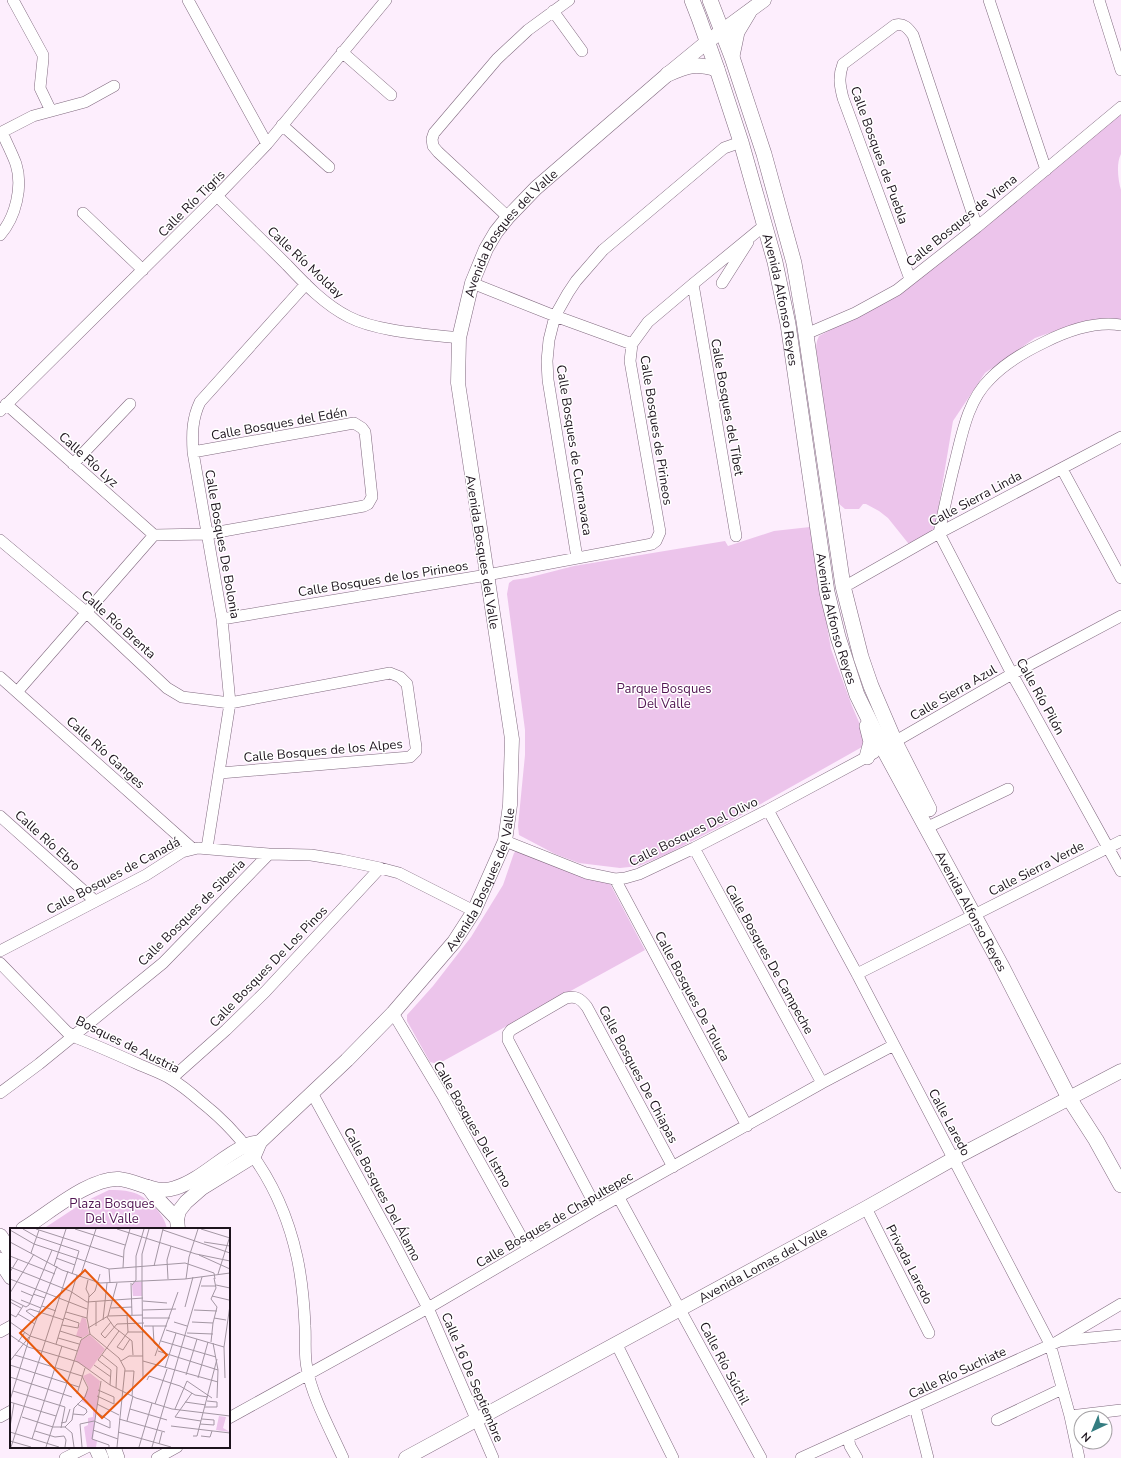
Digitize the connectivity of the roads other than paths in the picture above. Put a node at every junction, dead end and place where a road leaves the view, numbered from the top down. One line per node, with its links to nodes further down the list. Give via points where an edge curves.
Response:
1 (12, 0): 23 (street, via 43,56 40,88)
2 (188, 0): 27 (street)
3 (386, 0): 15 (street, Calle Río Tigris)
4 (569, 0): 10 (street)
5 (692, 0): 13 (main road, Avenida Alfonso Reyes)
6 (710, 0): 12 (main road, Avenida Alfonso Reyes)
7 (764, 0): 11 (street, Avenida Bosques del Valle)
8 (989, 0): 29 (street)
9 (1099, 0): 18 (street)
10 (553, 11): 14 (street); 32 (street, via 497,59 434,133 432,139 438,152)
11 (749, 12): 12 (street, Avenida Bosques del Valle); 16 (main road, via 737,32)
12 (722, 32): 13 (street, Avenida Bosques del Valle); 16 (main road, Avenida Alfonso Reyes)
13 (707, 42): 17 (main road, Avenida Alfonso Reyes); 19 (street, Avenida Bosques del Valle)
14 (582, 51)
15 (342, 52): 21 (street); 24 (street, Calle Río Tigris)
16 (732, 57): 44 (main road, Avenida Alfonso Reyes, via 764,154 794,263)
17 (717, 69): 19 (main road, via 699,64); 26 (main road, Avenida Alfonso Reyes)
18 (1121, 70)
19 (668, 74): 32 (street, Avenida Bosques del Valle, via 536,188)
20 (114, 86): 23 (street, via 85,102)
21 (391, 95)
22 (1121, 107): 29 (street, Calle Bosques de Viena)
23 (51, 111): 25 (street, via 33,116)
24 (282, 125): 27 (street, Calle Río Tigris); 28 (street)
25 (1, 132): 35 (street, via 16,163 19,177 11,218)
26 (741, 142): 34 (main road, Avenida Alfonso Reyes); 42 (street, Calle Bosques de Cuernavaca, via 724,148 603,250 576,281)
27 (267, 144): 30 (street, Calle Río Tigris)
28 (329, 167)
29 (1046, 170): 33 (street, Calle Bosques de Viena)
30 (217, 196): 36 (street, Calle Río Tigris); 40 (street, Calle Río Molday)
31 (82, 213): 36 (street)
32 (508, 216): 38 (street, Avenida Bosques del Valle, via 486,249)
33 (977, 227): 37 (street, Calle Bosques de Viena); 37 (street, Calle Bosques de Puebla, via 913,35 904,25 895,25 843,64 839,80 843,98)
34 (760, 229): 39 (street); 41 (street, Calle Bosques de Pirineos); 69 (main road, Avenida Alfonso Reyes, via 775,262 788,324 827,592 838,637)
35 (0, 235)
36 (143, 270): 48 (street, Calle Río Tigris)
37 (910, 279): 44 (street, Calle Bosques de Viena, via 894,292 855,313)
38 (472, 283): 42 (street); 45 (street, Avenida Bosques del Valle)
39 (722, 283)
40 (306, 284): 45 (street, Calle Río Molday, via 331,306 350,318 410,332); 50 (street, Calle Bosques De Bolonia, via 200,402 192,421)
41 (693, 284): 46 (street, Calle Bosques de Pirineos, via 648,322); 57 (street, Calle Bosques del Tíbet)
42 (555, 316): 46 (street); 59 (street, Calle Bosques de Cuernavaca, via 549,340 548,380)
43 (1121, 325): 54 (street, via 1096,324 1055,337 1019,356 989,379 974,402 960,441)
44 (806, 334): 62 (main road, Avenida Alfonso Reyes)
45 (460, 338): 60 (street, Avenida Bosques del Valle, via 459,398)
46 (632, 344): 53 (street, Calle Bosques de Pirineos, via 630,361)
47 (130, 404): 51 (street)
48 (3, 408): 51 (street, Calle Río Lyz)
49 (1121, 438): 52 (street, Calle Sierra Linda)
50 (193, 452): 55 (street, Calle Bosques De Bolonia); 55 (street, Calle Bosques del Edén, via 350,423 358,425 365,432 372,493 368,504)
51 (73, 464): 56 (street, Calle Río Lyz)
52 (1062, 469): 54 (street, Calle Sierra Linda); 61 (street)
53 (660, 532): 59 (street, Calle Bosques de los Pirineos, via 652,544)
54 (939, 533): 62 (street, Calle Sierra Linda); 66 (street, Calle Río Pilón)
55 (207, 534): 56 (street, Calle Bosques del Edén); 65 (street, Calle Bosques De Bolonia)
56 (154, 535): 63 (street)
57 (736, 536)
58 (0, 540): 63 (street, Calle Río Brenta)
59 (577, 558): 60 (street, Calle Bosques de los Pirineos)
60 (487, 575): 65 (street, Calle Bosques de los Pirineos); 78 (street, Avenida Bosques del Valle, via 512,739 511,798)
61 (1121, 578)
62 (843, 586): 71 (main road, Avenida Alfonso Reyes, via 860,657)
63 (86, 612): 68 (street); 70 (street, Calle Río Brenta, via 174,693 188,698)
64 (1121, 616): 66 (street, Calle Sierra Azul)
65 (222, 619): 70 (street, Calle Bosques De Bolonia)
66 (1012, 674): 71 (street, Calle Sierra Azul); 82 (street, Calle Río Pilón)
67 (0, 677): 68 (street, Calle Río Ganges)
68 (17, 692): 83 (street, Calle Río Ganges)
69 (857, 695): 71 (main road, Avenida Alfonso Reyes); 72 (main road, via 871,742)
70 (230, 703): 73 (street, Calle Bosques De Bolonia); 73 (street, Calle Bosques de los Alpes, via 395,674 406,684 416,747 413,755 405,759)
71 (889, 745): 72 (street, Calle Bosques Del Olivo); 77 (main road, Avenida Alfonso Reyes)
72 (867, 757): 75 (street, Calle Bosques Del Olivo)
73 (220, 773): 80 (street, Calle Bosques De Bolonia)
74 (1008, 789): 77 (street)
75 (768, 810): 81 (street, Calle Bosques Del Olivo); 93 (street, Calle Laredo)
76 (0, 816): 88 (street, Calle Río Ebro)
77 (932, 825): 90 (main road, Avenida Alfonso Reyes)
78 (505, 841): 87 (street, Calle Bosques Del Olivo, via 586,873); 89 (street, Avenida Bosques del Valle)
79 (1121, 841): 82 (street, Calle Sierra Verde)
80 (207, 848): 83 (street, Calle Bosques de Canadá); 84 (street, Calle Bosques de Canadá)
81 (694, 848): 87 (street, Calle Bosques Del Olivo, via 638,874); 99 (street, Calle Bosques De Campeche)
82 (1108, 848): 86 (street, Calle Río Pilón); 90 (street, Calle Sierra Verde)
83 (193, 849): 88 (street, Calle Bosques de Canadá, via 182,852 146,875)
84 (269, 854): 85 (street, Calle Bosques de Canadá, via 311,856); 95 (street, Calle Bosques de Siberia, via 170,957)
85 (380, 868): 89 (street, Calle Bosques de Canadá, via 399,873); 98 (street, Calle Bosques De Los Pinos, via 265,992)
86 (1121, 870)
87 (616, 879): 103 (street, Calle Bosques De Toluca)
88 (95, 901): 91 (street, Calle Bosques de Canadá)
89 (474, 912): 94 (street, Avenida Bosques del Valle, via 454,942)
90 (979, 913): 93 (street, Calle Sierra Verde); 102 (main road, Avenida Alfonso Reyes, via 1039,1037)
91 (0, 951)
92 (0, 963): 95 (street, Bosques de Austria)
93 (857, 974): 96 (street, Calle Laredo)
94 (393, 1013): 101 (street, Avenida Bosques del Valle); 115 (street, Calle Bosques Del Istmo, via 444,1098)
95 (73, 1036): 98 (street, Bosques de Austria); 100 (street, Calle Bosques de Siberia)
96 (894, 1045): 99 (street, Calle Bosques de Chapultepec); 105 (street, Calle Laredo)
97 (1121, 1071): 102 (street, Avenida Lomas del Valle)
98 (171, 1079): 104 (street, Bosques de Austria, via 225,1121)
99 (822, 1083): 103 (street, Calle Bosques de Chapultepec)
100 (0, 1093)
101 (312, 1093): 104 (street, Avenida Bosques del Valle); 119 (street, Calle Bosques Del Álamo)
102 (1074, 1096): 105 (street, Avenida Lomas del Valle); 106 (main road, Avenida Alfonso Reyes, via 1107,1139); 108 (main road, Avenida Alfonso Reyes)
103 (747, 1126): 107 (street, Calle Bosques de Chapultepec)
104 (250, 1150): 109 (street, via 182,1186 166,1190); 113 (street, via 194,1194 182,1207); 127 (street, Bosques de Austria, via 281,1206 296,1256 301,1283)
105 (954, 1159): 111 (street, Avenida Lomas del Valle); 125 (street, Calle Laredo)
106 (1121, 1164)
107 (673, 1167): 110 (street, Calle Bosques de Chapultepec); 112 (street, Calle Bosques De Chiapas, via 586,1006 579,998 566,998 511,1030 507,1036)
108 (1121, 1185)
109 (148, 1187): 113 (street); 114 (street, via 120,1180 98,1183)
110 (619, 1198): 112 (street, Calle Bosques de Chapultepec); 120 (street, Calle Río Súchil)
111 (866, 1208): 120 (street, Avenida Lomas del Valle); 123 (street, Privada Laredo)
112 (597, 1209): 115 (street, Calle Bosques de Chapultepec)
113 (178, 1224)
114 (25, 1228)
115 (528, 1249): 119 (street, Calle Bosques de Chapultepec)
116 (0, 1260): 117 (main road)
117 (10, 1275)
118 (1121, 1304): 125 (street, Calle Río Suchiate)
119 (428, 1308): 127 (street, Calle Bosques de Chapultepec); 135 (street, Calle 16 De Septiembre)
120 (680, 1309): 126 (street, Avenida Lomas del Valle); 150 (street, Calle Río Súchil)
121 (10, 1327): 122 (street)
122 (0, 1332)
123 (929, 1333)
124 (1121, 1335): 125 (street)
125 (1054, 1343): 128 (street, Calle Laredo); 129 (street, Calle Río Suchiate)
126 (616, 1344): 135 (street, Avenida Lomas del Valle); 149 (street)
127 (308, 1374): 134 (street, Calle Bosques de Chapultepec); 146 (street, Bosques de Austria)
128 (1062, 1389): 132 (street, Calle Laredo); 136 (street)
129 (915, 1407): 137 (street, Calle Río Suchiate); 153 (street)
130 (1121, 1410): 132 (street)
131 (10, 1412): 133 (street)
132 (1070, 1416): 154 (street, Calle Laredo)
133 (0, 1417)
134 (230, 1417)
135 (477, 1420): 147 (street, Avenida Lomas del Valle); 148 (street, Calle 16 De Septiembre)
136 (997, 1420)
137 (848, 1437): 151 (street, Calle Río Suchiate); 152 (street)
138 (84, 1448): 142 (street)
139 (96, 1448): 143 (main road)
140 (113, 1448): 144 (main road)
141 (175, 1448): 145 (street)
142 (65, 1458)
143 (101, 1458)
144 (117, 1458)
145 (157, 1458)
146 (343, 1458)
147 (406, 1458)
148 (493, 1458)
149 (673, 1458)
150 (761, 1458)
151 (801, 1458)
152 (857, 1458)
153 (928, 1458)
154 (1079, 1458)

